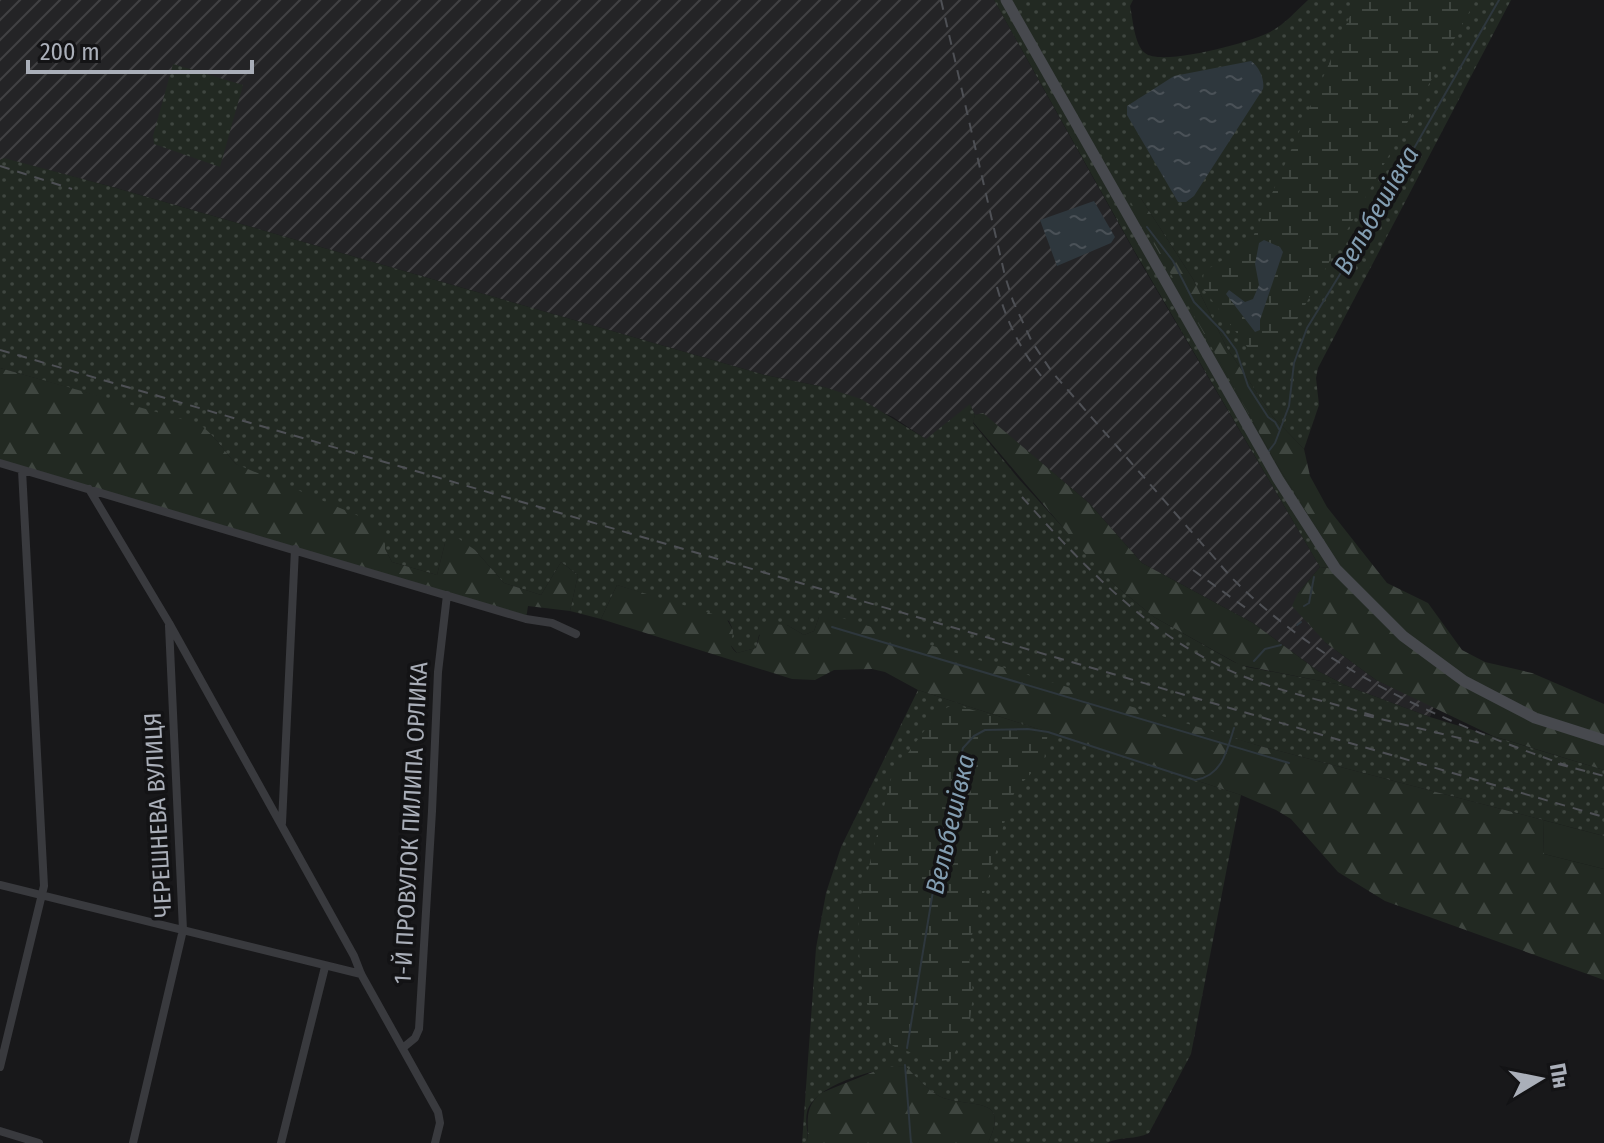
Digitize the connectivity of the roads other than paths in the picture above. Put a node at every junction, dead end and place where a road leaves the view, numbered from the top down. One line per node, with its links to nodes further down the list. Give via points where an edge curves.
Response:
1 (1006, 0): 9 (street, via 1278,479 1336,569 1403,636 1464,681 1535,718)
2 (0, 463): 3 (street)
3 (22, 470): 4 (street); 12 (street)
4 (89, 489): 5 (street); 7 (street)
5 (295, 549): 6 (street); 10 (street)
6 (447, 595): 8 (street); 16 (street, 1-Й ПРОВУЛОК ПИЛИПА ОРЛИКА, via 438,672 419,1029)
7 (169, 623): 10 (street); 13 (street, ЧЕРЕШНЕВА ВУЛИЦЯ)
8 (576, 634)
9 (1604, 740)
10 (282, 826): 15 (street)
11 (0, 885): 12 (street)
12 (43, 896): 13 (street); 17 (street)
13 (183, 930): 14 (street); 20 (street, ЧЕРЕШНЕВА ВУЛИЦЯ)
14 (325, 967): 15 (street); 21 (street)
15 (361, 974): 16 (street)
16 (404, 1047): 22 (street, via 440,1116)
17 (0, 1067)
18 (0, 1131): 19 (street)
19 (39, 1143)
20 (133, 1143)
21 (281, 1143)
22 (435, 1143)

